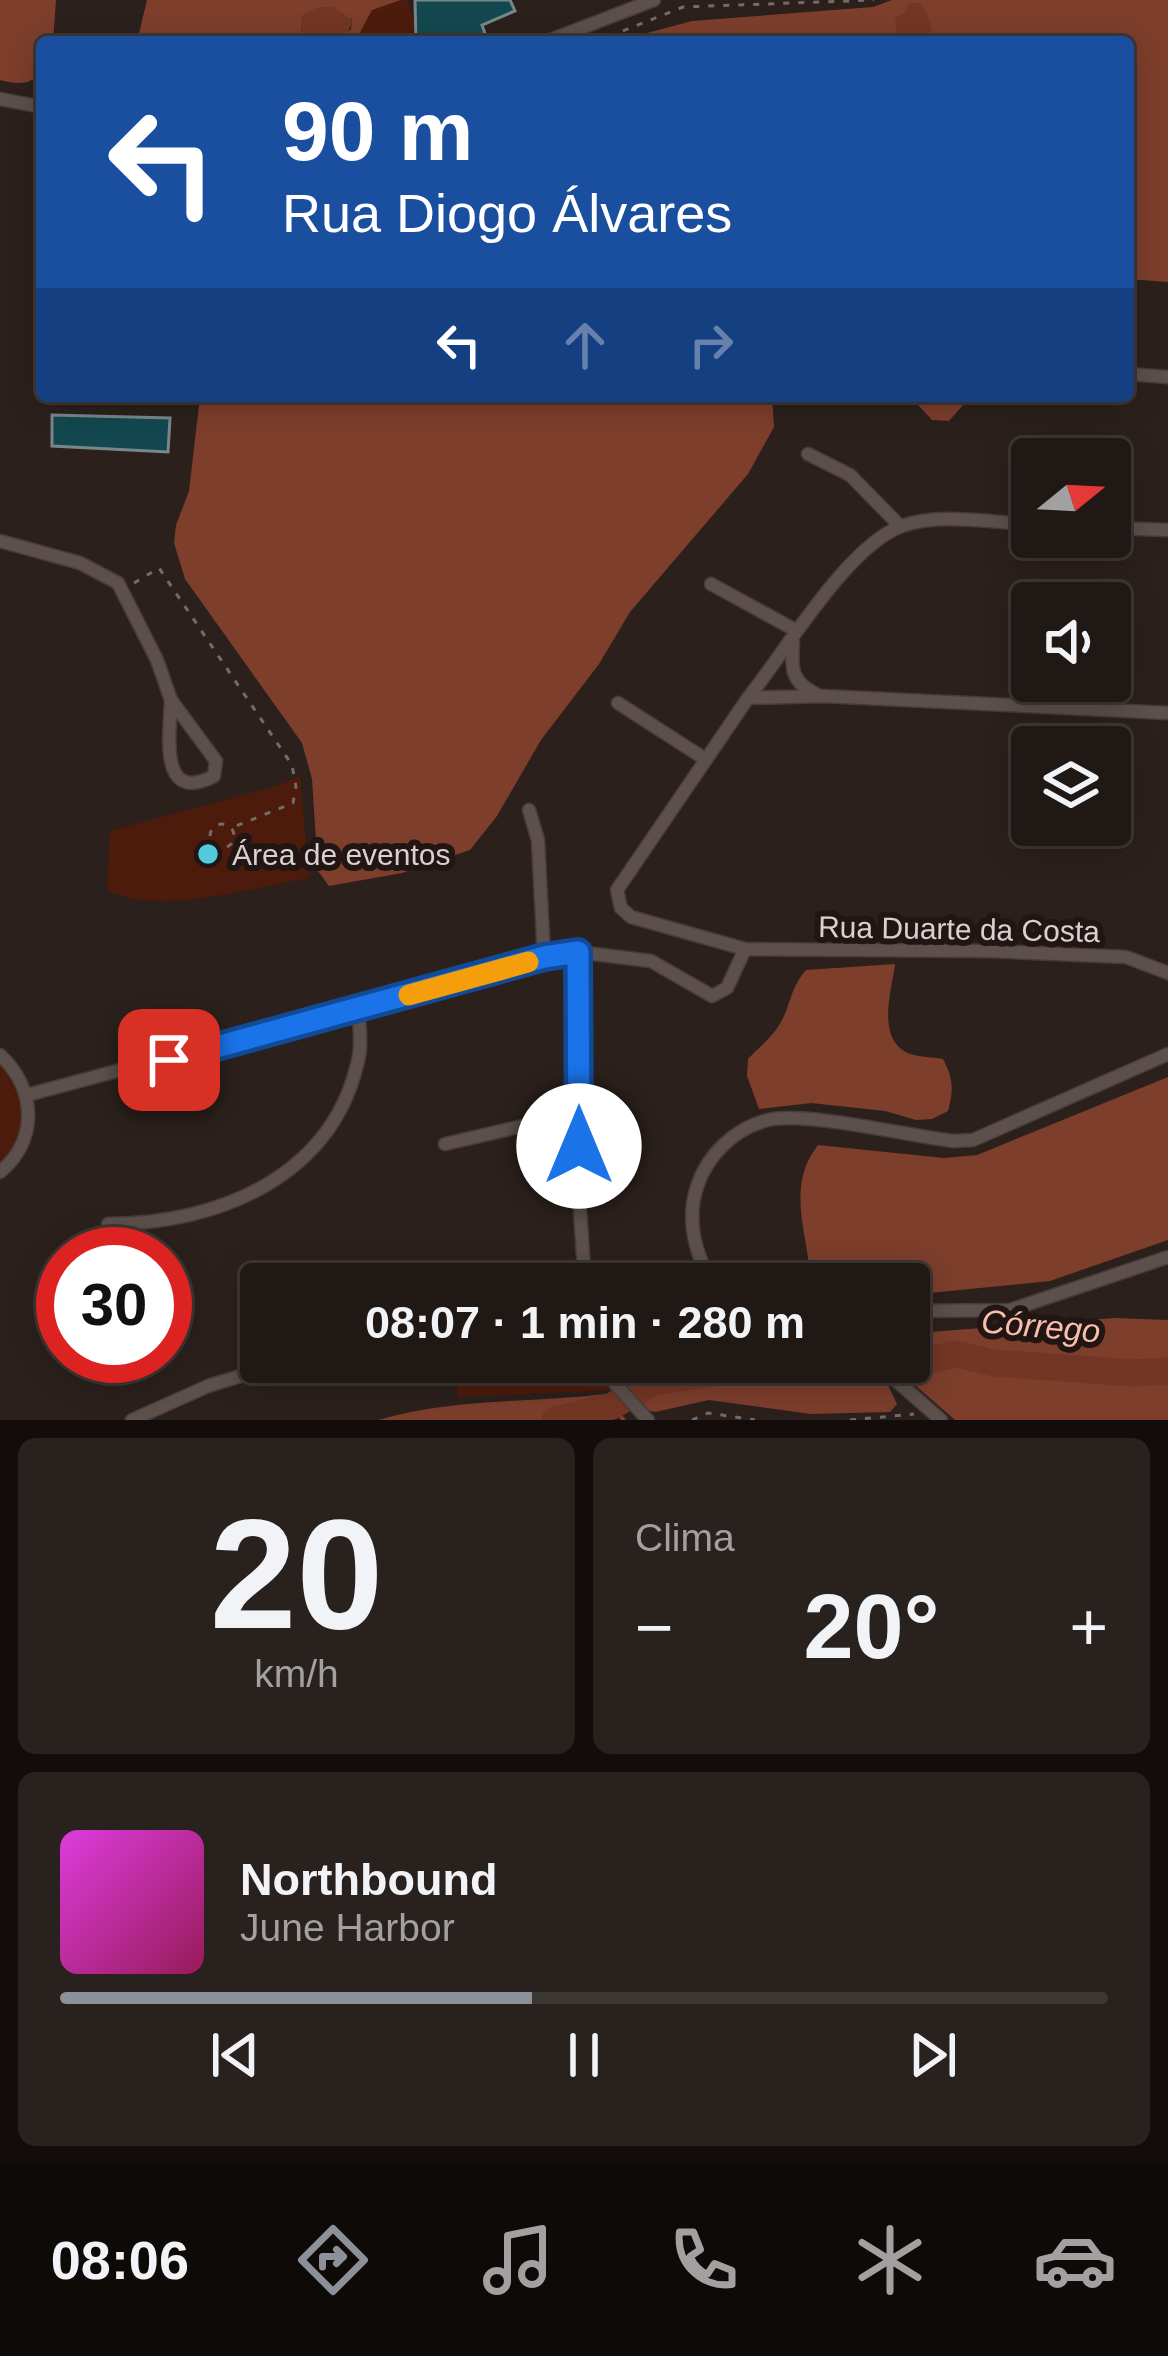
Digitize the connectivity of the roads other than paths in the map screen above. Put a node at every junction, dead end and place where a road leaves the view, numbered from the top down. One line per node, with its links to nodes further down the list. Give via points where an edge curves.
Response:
1 (654, 0): 2 (street)
2 (561, 36)
3 (0, 99): 4 (street)
4 (36, 105)
5 (1134, 374): 6 (street)
6 (1168, 377)
7 (808, 454): 9 (street, via 850,475)
8 (1011, 523): 9 (street)
9 (900, 526): 14 (street, Rua Duarte da Costa, via 857,557)
10 (1131, 528): 11 (street)
11 (1168, 530)
12 (0, 541): 17 (street, via 106,574 123,591)
13 (711, 584): 14 (street)
14 (795, 636): 15 (street, via 796,680); 16 (street, Rua Duarte da Costa)
15 (823, 697): 16 (street); 19 (street)
16 (748, 698): 20 (street, Rua Duarte da Costa)
17 (171, 700): 17 (street, via 216,761 214,776 188,785 173,770)
18 (618, 703): 20 (street)
19 (1168, 713)
20 (705, 759): 22 (street, Rua Duarte da Costa, via 623,879 618,899 631,917)
21 (529, 810): 24 (street)
22 (745, 949): 23 (street, via 727,988 712,996 651,961); 25 (street, Rua Duarte da Costa, via 1126,957)
23 (578, 952): 24 (street); 30 (street)
24 (544, 957): 26 (street)
25 (1168, 974)
26 (358, 1009): 29 (street); 33 (street, via 360,1052 347,1094 298,1166 221,1206 148,1224)
27 (1168, 1054): 36 (street, via 974,1140 802,1119 747,1128 712,1156 698,1183 691,1209)
28 (0, 1055): 29 (street)
29 (27, 1095): 32 (street, via 25,1138)
30 (579, 1113): 31 (street); 35 (street)
31 (445, 1144)
32 (0, 1172)
33 (108, 1224)
34 (1168, 1257): 37 (street, via 1010,1310)
35 (584, 1263)
36 (705, 1263)
37 (930, 1311)
38 (240, 1376): 42 (street)
39 (615, 1383): 43 (street)
40 (898, 1383): 41 (street)
41 (935, 1416)
42 (132, 1420)
43 (648, 1420)

